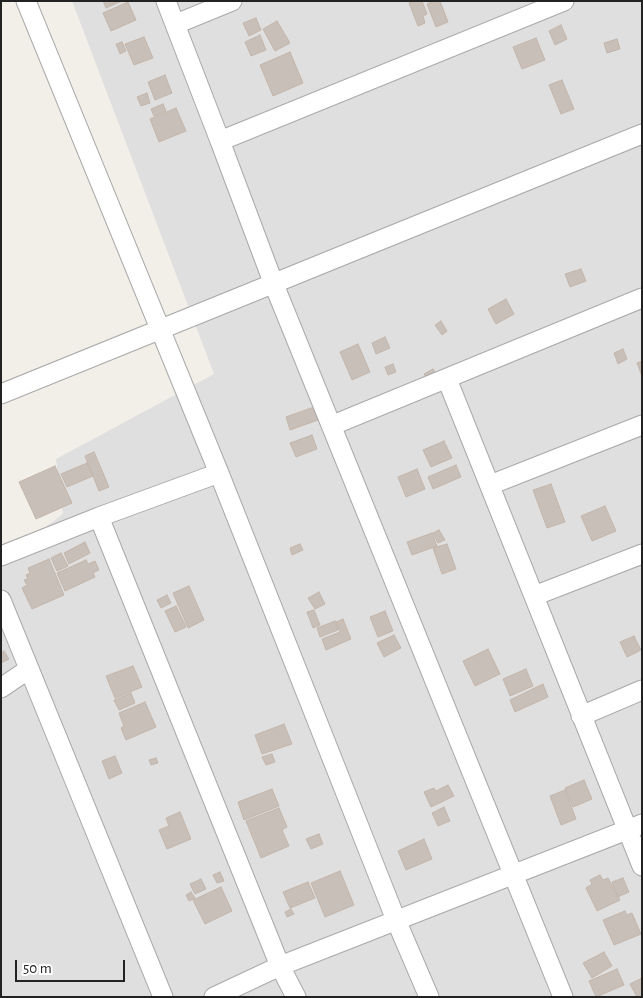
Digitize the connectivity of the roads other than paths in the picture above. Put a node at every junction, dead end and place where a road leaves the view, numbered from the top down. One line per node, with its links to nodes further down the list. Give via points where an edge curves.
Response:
1 (26, 1): 10 (street)
2 (166, 1): 5 (street)
3 (232, 1): 5 (street)
4 (564, 1): 7 (street)
5 (176, 24): 7 (street)
6 (642, 134): 8 (street)
7 (220, 141): 8 (street)
8 (273, 282): 10 (street); 13 (street)
9 (642, 298): 11 (street)
10 (159, 328): 12 (street); 15 (street)
11 (447, 379): 13 (street); 16 (street)
12 (1, 394)
13 (333, 425): 28 (street)
14 (642, 425): 16 (street)
15 (219, 473): 17 (street); 29 (street)
16 (490, 485): 20 (street)
17 (99, 517): 19 (street); 30 (street)
18 (642, 554): 20 (street)
19 (1, 556)
20 (534, 596): 25 (street)
21 (1, 600): 22 (street)
22 (29, 669): 23 (street); 31 (street)
23 (1, 688)
24 (642, 690): 25 (street)
25 (581, 716): 26 (street)
26 (635, 827): 27 (street); 28 (street)
27 (642, 866)
28 (511, 874): 29 (street); 35 (street)
29 (396, 920): 30 (street); 34 (street)
30 (280, 966): 32 (street); 33 (street)
31 (163, 997)
32 (214, 997)
33 (296, 997)
34 (429, 997)
35 (563, 997)

